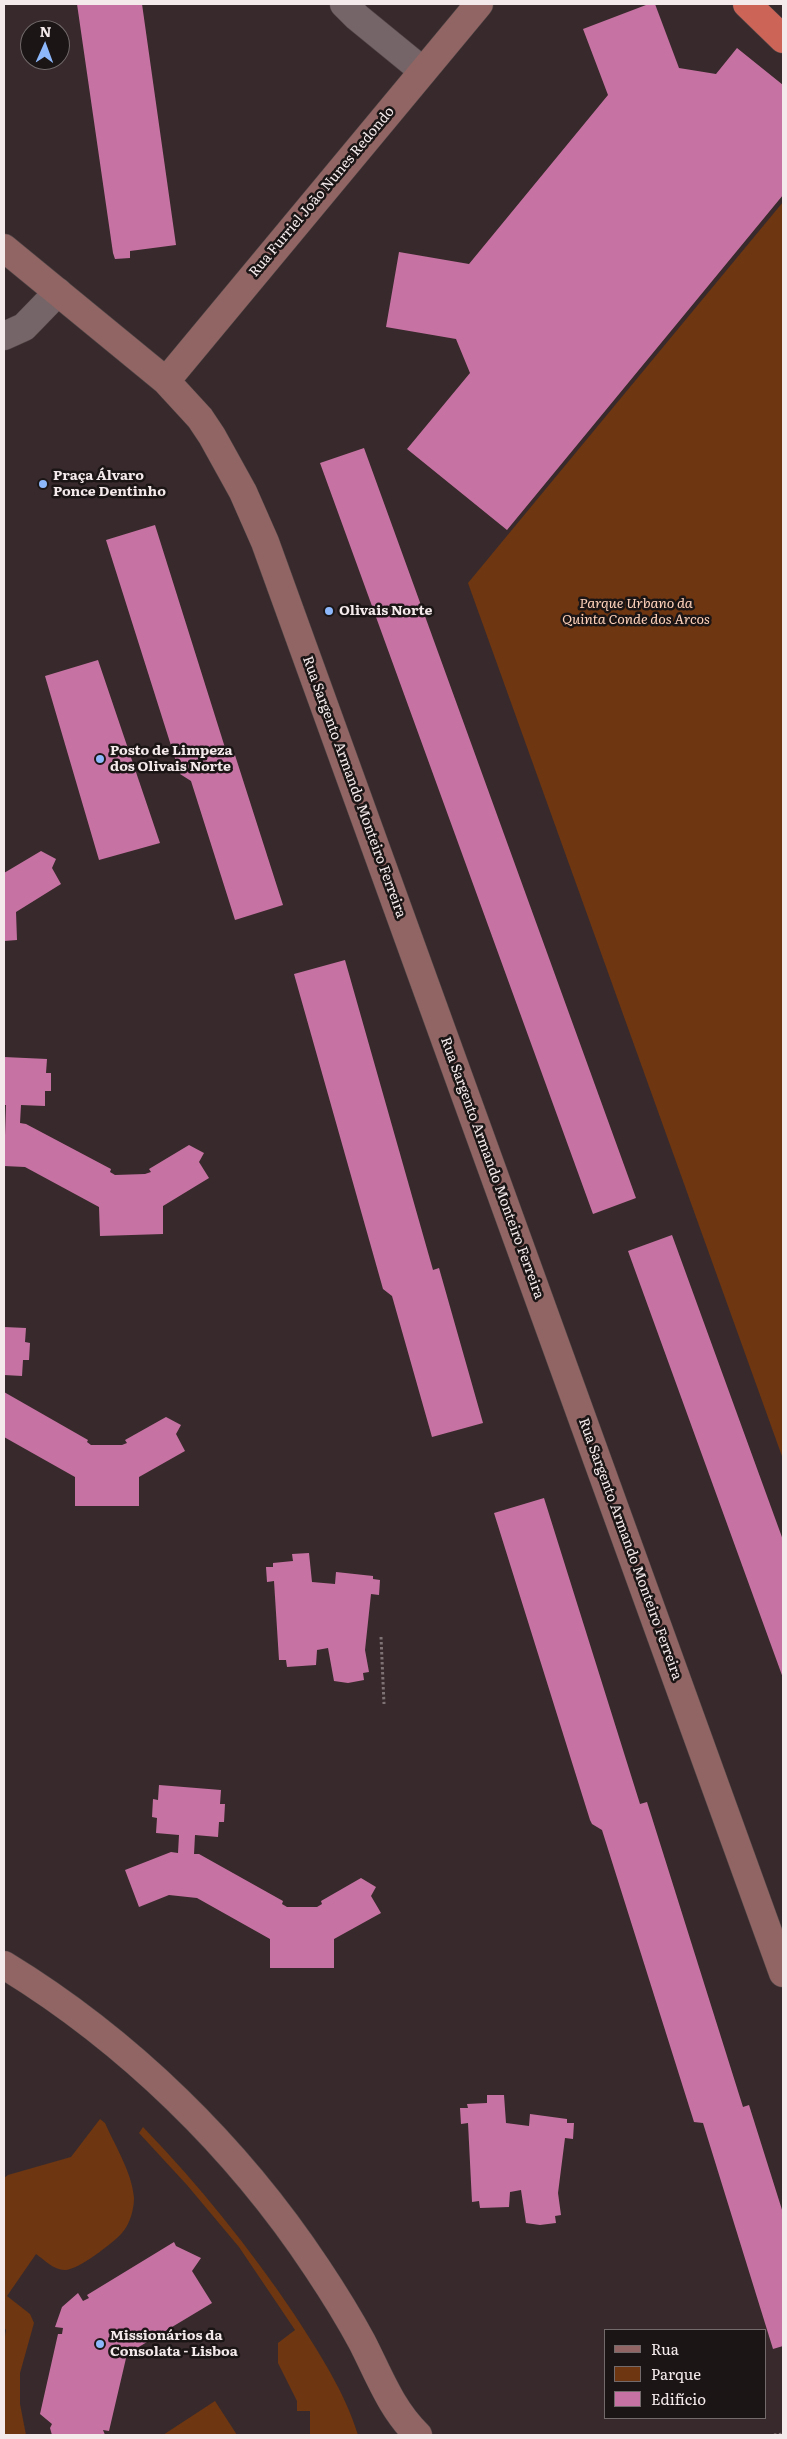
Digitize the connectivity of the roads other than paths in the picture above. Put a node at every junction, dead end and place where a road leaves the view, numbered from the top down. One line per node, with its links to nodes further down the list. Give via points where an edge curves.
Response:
1 (344, 4): 5 (street)
2 (479, 4): 5 (street, Rua Furriel João Nunes Redondo)
3 (747, 4): 4 (highway)
4 (783, 39)
5 (423, 71): 9 (street, Rua Furriel João Nunes Redondo)
6 (4, 248): 7 (street, Rua Sargento Armando Monteiro Ferreira)
7 (58, 292): 8 (street, via 24,327); 9 (street, Rua Sargento Armando Monteiro Ferreira)
8 (4, 336)
9 (166, 381): 11 (street, Rua Sargento Armando Monteiro Ferreira, via 212,436 265,542)
10 (4, 1965): 12 (street, via 78,2016 135,2062 231,2156 316,2266 361,2340 388,2396 404,2421)
11 (783, 1973)
12 (418, 2435)

